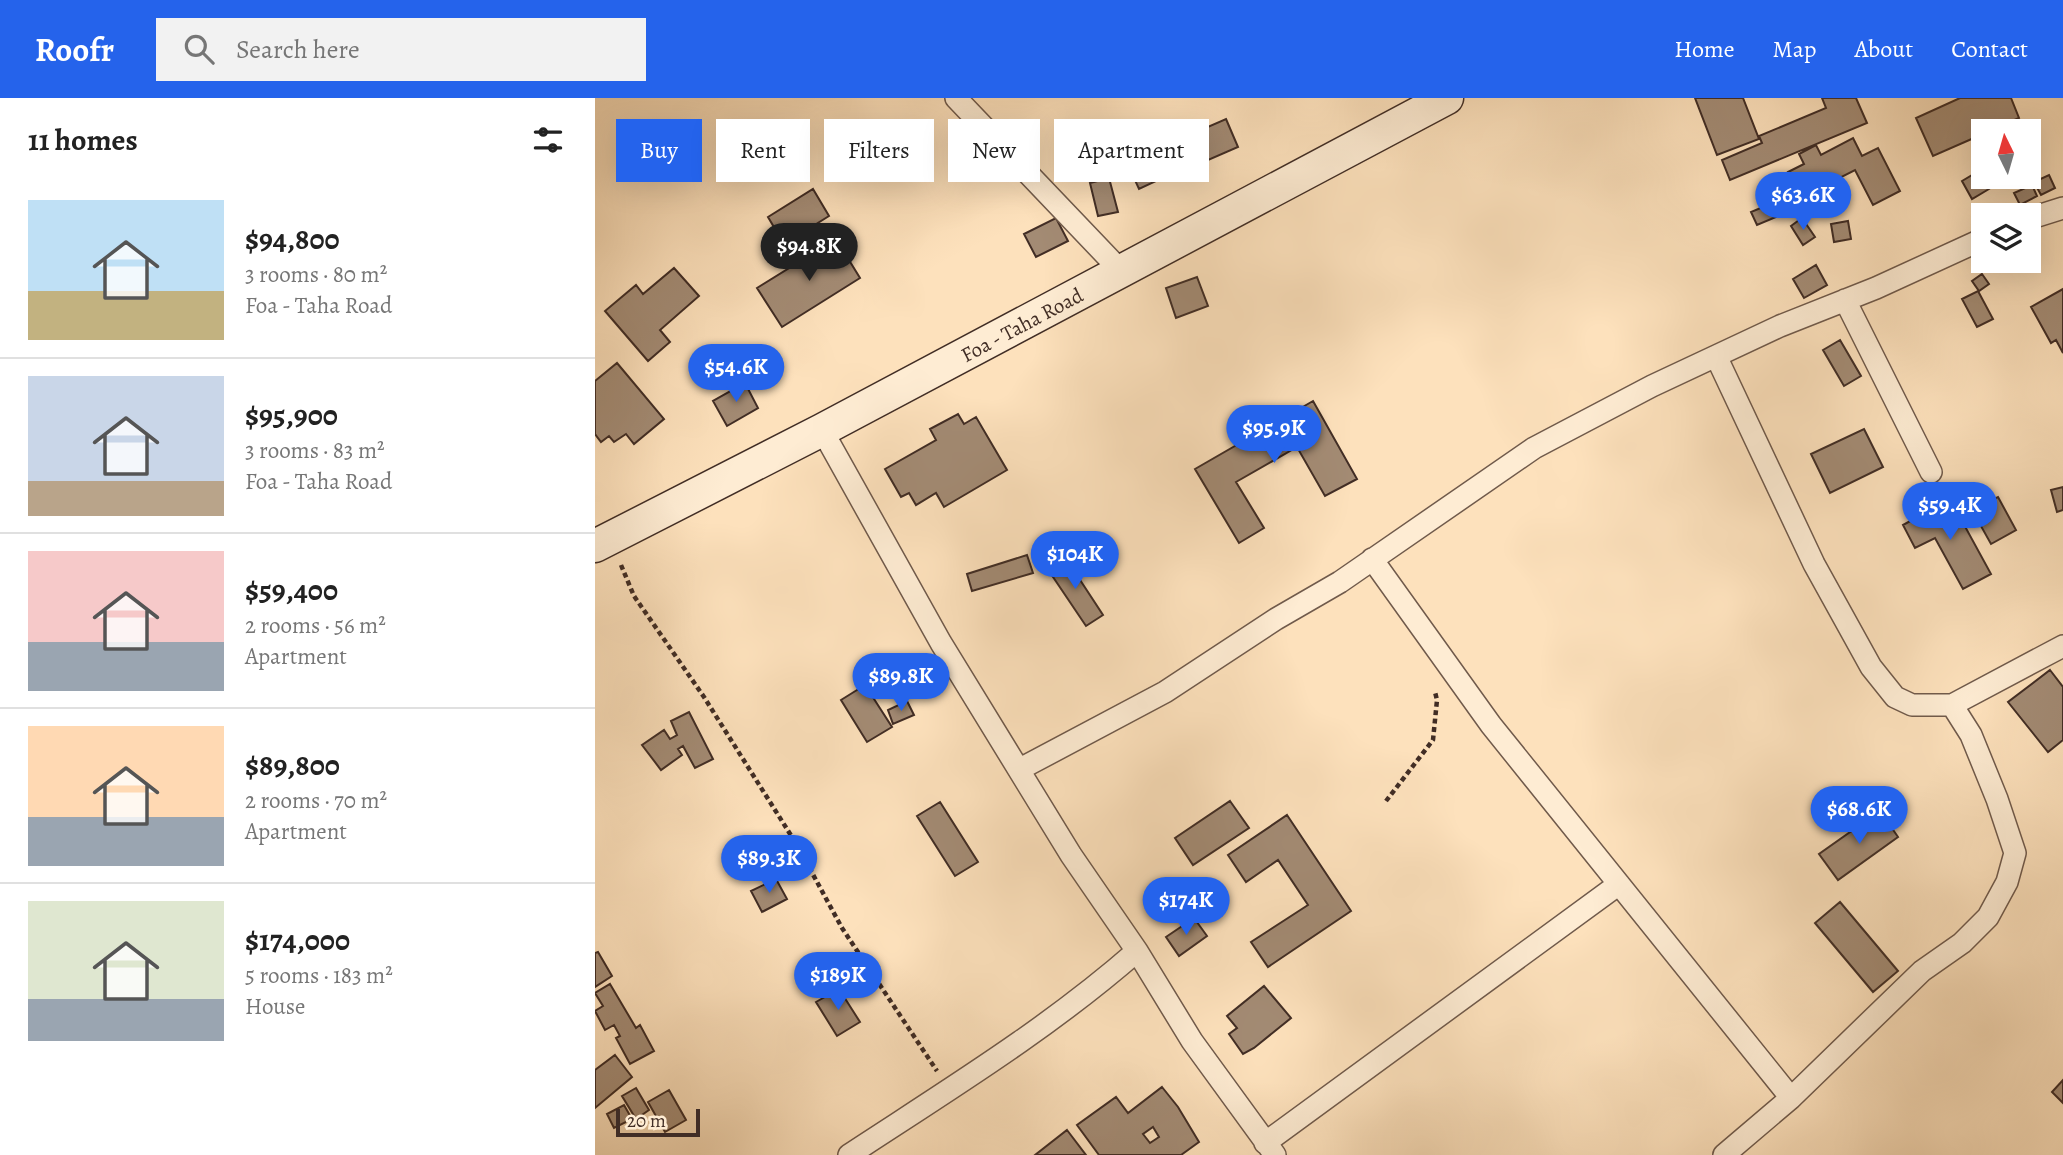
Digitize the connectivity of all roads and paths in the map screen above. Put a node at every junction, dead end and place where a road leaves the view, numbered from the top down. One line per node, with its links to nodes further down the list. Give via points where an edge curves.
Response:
1 (956, 98): 6 (street)
2 (1447, 98): 6 (street, Foa - Taha Road)
3 (2063, 208): 4 (street)
4 (2041, 215)
5 (1971, 244): 7 (street)
6 (1122, 272): 9 (street, Foa - Taha Road)
7 (1845, 300): 8 (street); 10 (street)
8 (1716, 356): 12 (street, via 1534,448); 15 (street, via 1814,564 1871,667 1895,697 1912,705)
9 (822, 430): 11 (street, Foa - Taha Road); 16 (street, via 941,643)
10 (1930, 472)
11 (602, 543): 20 (path, via 797,845 842,928)
12 (1372, 559): 16 (street, via 1165,692); 18 (street, via 1491,725)
13 (2063, 646): 15 (street)
14 (1434, 690): 17 (path, via 1433,740)
15 (1952, 705): 21 (street, via 1971,735 2015,853 2007,882 1988,917 1962,943 1922,971)
16 (1020, 769): 19 (street, via 1071,855)
17 (1386, 801)
18 (1619, 884): 21 (street); 22 (street)
19 (1137, 951): 20 (street, via 1102,982); 22 (street, via 1192,1041)
20 (950, 1091): 23 (street)
21 (1791, 1098): 24 (street)
22 (1270, 1149)
23 (849, 1155)
24 (1724, 1155)

